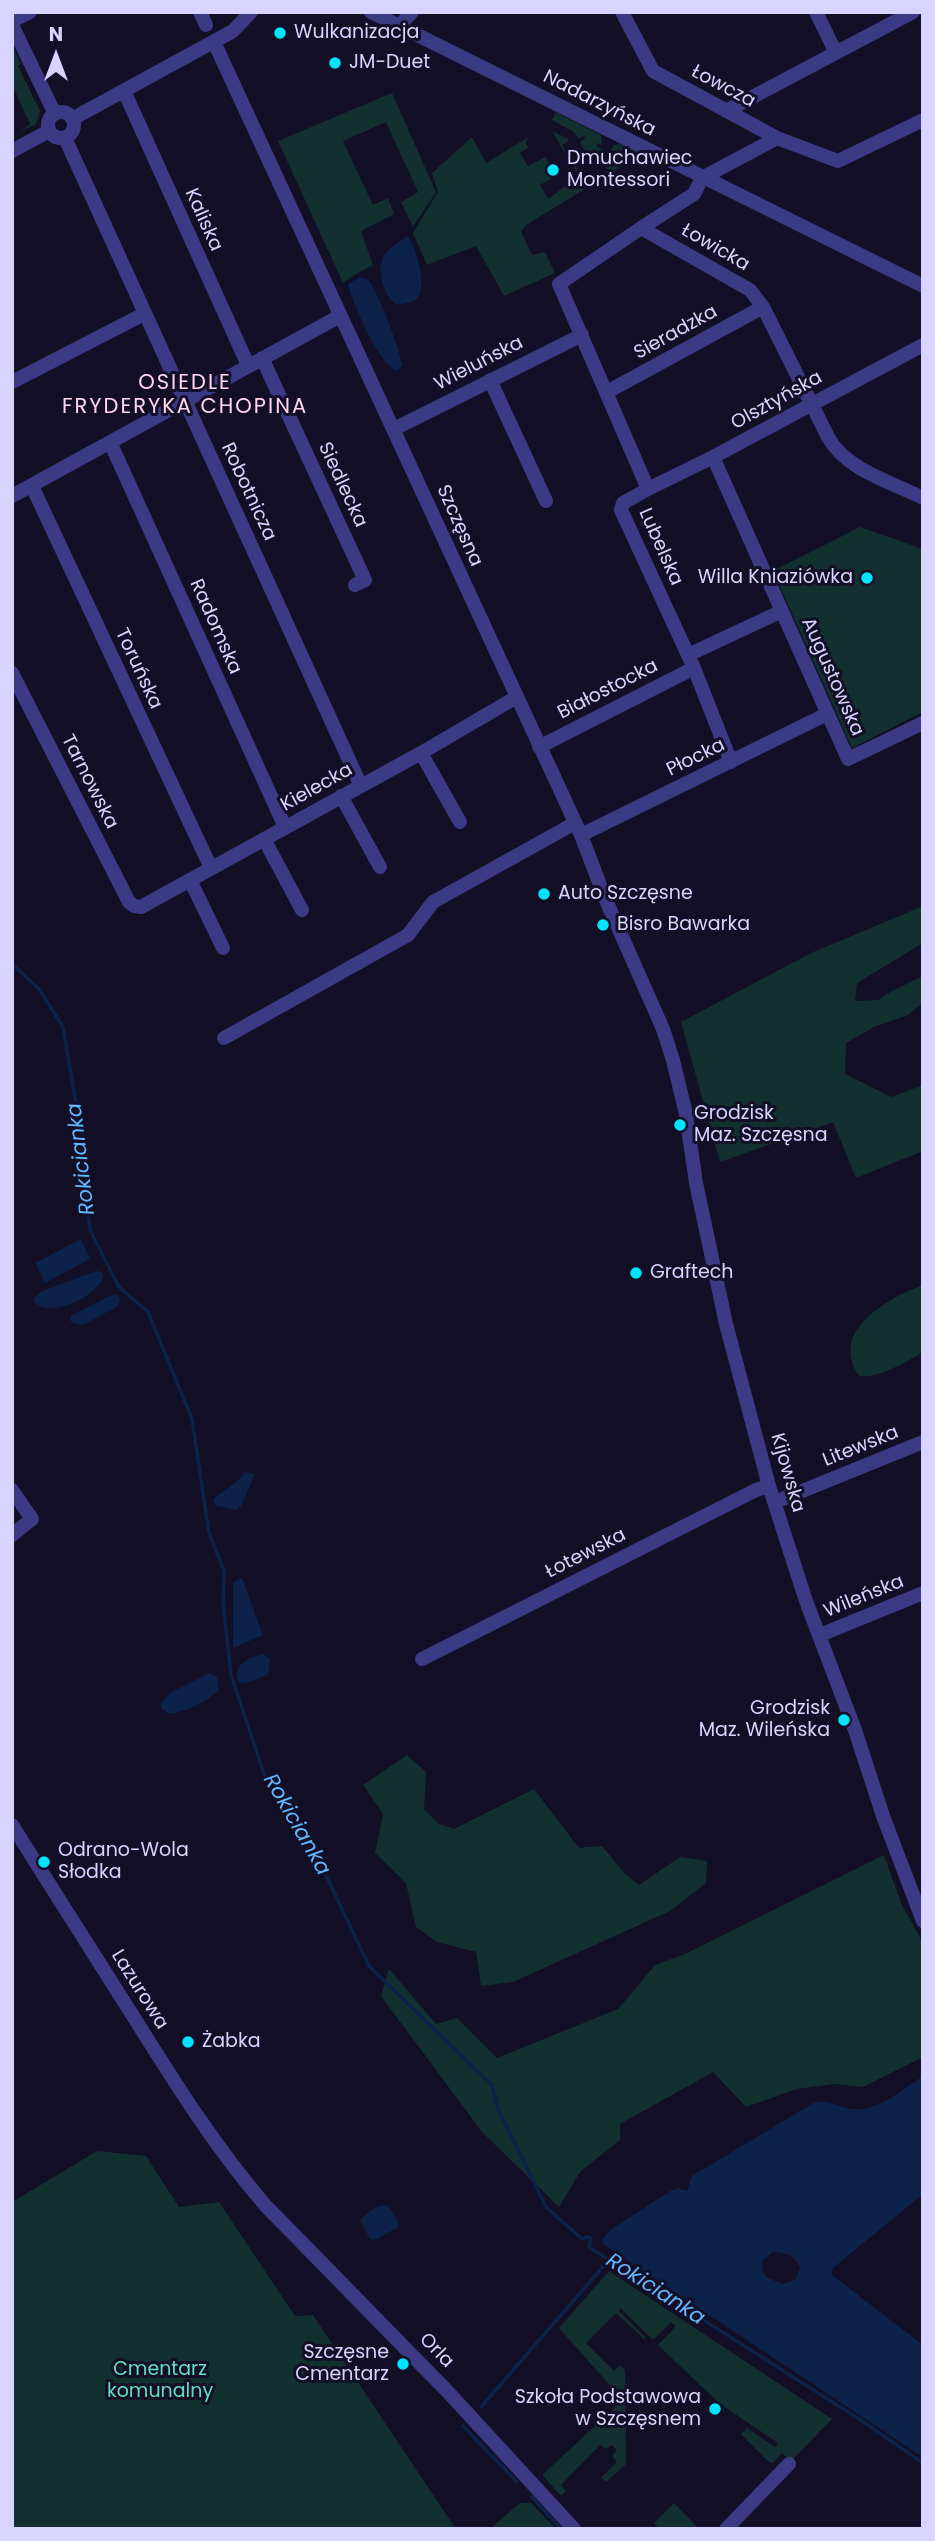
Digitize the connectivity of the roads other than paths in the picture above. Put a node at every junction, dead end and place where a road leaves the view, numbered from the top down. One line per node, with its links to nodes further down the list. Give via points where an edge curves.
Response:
1 (30, 12): 8 (street)
2 (251, 12): 10 (street, via 240,27)
3 (371, 12): 9 (street, Nadarzyńska)
4 (412, 12): 9 (street)
5 (622, 12): 13 (street, Łowcza, via 653,71)
6 (816, 12): 11 (street)
7 (914, 12): 11 (street)
8 (12, 23): 14 (street)
9 (399, 26): 21 (street, Nadarzyńska)
10 (214, 42): 12 (street); 27 (street, Szczęsna)
11 (836, 53): 13 (street)
12 (124, 91): 15 (street); 31 (street, Kaliska)
13 (726, 111): 19 (street, Łowcza)
14 (55, 114): 15 (street); 17 (street, via 49,119)
15 (72, 119): 18 (street, via 73,129)
16 (923, 120): 19 (street, Łowcza, via 838,161)
17 (49, 131): 18 (street); 20 (street)
18 (65, 138): 26 (street, Robotnicza)
19 (777, 138): 21 (street, Łowicka)
20 (12, 151)
21 (702, 178): 22 (street, Łowicka, via 694,194); 24 (street, Nadarzyńska)
22 (641, 228): 23 (street, Łowicka); 25 (street, Łowicka, via 750,290)
23 (559, 284): 28 (street, Lubelska)
24 (923, 286)
25 (763, 307): 34 (street, Sieradzka); 36 (street, Łowicka)
26 (144, 314): 33 (street); 35 (street, Robotnicza)
27 (340, 316): 30 (street); 37 (street, Szczęsna)
28 (582, 335): 32 (street, Wieluńska); 34 (street, Lubelska)
29 (923, 345): 36 (street, Olsztyńska)
30 (262, 358): 31 (street); 45 (street, Siedlecka, via 365,580)
31 (248, 365): 35 (street)
32 (490, 380): 37 (street, Wieluńska); 44 (street)
33 (12, 382)
34 (607, 392): 41 (street, Lubelska)
35 (185, 400): 38 (street); 55 (street, Robotnicza)
36 (811, 403): 39 (street, Olsztyńska); 43 (street, Łowicka, via 833,446 845,459)
37 (394, 429): 49 (street, Szczęsna)
38 (110, 442): 40 (street); 58 (street, Radomska)
39 (713, 457): 41 (street, Olsztyńska); 46 (street, Augustowska)
40 (32, 486): 42 (street); 62 (street, Toruńska)
41 (648, 489): 47 (street, Lubelska, via 623,503 621,510)
42 (12, 496)
43 (923, 498)
44 (546, 501)
45 (355, 585)
46 (782, 611): 47 (street, Białostocka); 50 (street, Augustowska)
47 (691, 662): 52 (street, Białostocka); 54 (street, Lubelska)
48 (12, 673): 64 (street, Tarnowska)
49 (516, 698): 52 (street, Szczęsna); 53 (street, Kielecka)
50 (827, 714): 51 (street, Augustowska, via 848,760); 54 (street, Płocka)
51 (923, 723)
52 (540, 747): 59 (street, Szczęsna)
53 (421, 753): 55 (street, Kielecka); 57 (street)
54 (731, 762): 59 (street, Płocka)
55 (361, 786): 56 (street, Kielecka)
56 (341, 796): 58 (street, Kielecka); 61 (street)
57 (460, 822)
58 (285, 827): 60 (street, Kielecka)
59 (578, 829): 67 (street, Szczęsna); 68 (street, Płocka, via 433,902 408,935)
60 (264, 839): 62 (street, Kielecka); 65 (street)
61 (380, 867)
62 (211, 868): 63 (street, Kielecka)
63 (190, 880): 64 (street, Kielecka, via 141,907); 66 (street)
64 (134, 906)
65 (302, 911)
66 (223, 948)
67 (663, 1029): 70 (street, Kijowska, via 686,1114 726,1324)
68 (224, 1038)
69 (923, 1442): 72 (street, Litewska)
70 (769, 1486): 72 (street, Kijowska); 76 (street, Łotewska)
71 (12, 1490): 73 (street, via 32,1519)
72 (775, 1502): 75 (street, Kijowska)
73 (12, 1535)
74 (923, 1593): 75 (street, Wileńska)
75 (820, 1635): 79 (street, Kijowska)
76 (422, 1659)
77 (12, 1825): 78 (street, Lazurowa)
78 (18, 1845): 80 (street, Lazurowa, via 199,2119)
79 (922, 1916)
80 (265, 2205): 82 (street, Orla)
81 (789, 2465): 83 (street)
82 (574, 2529)
83 (726, 2529)

